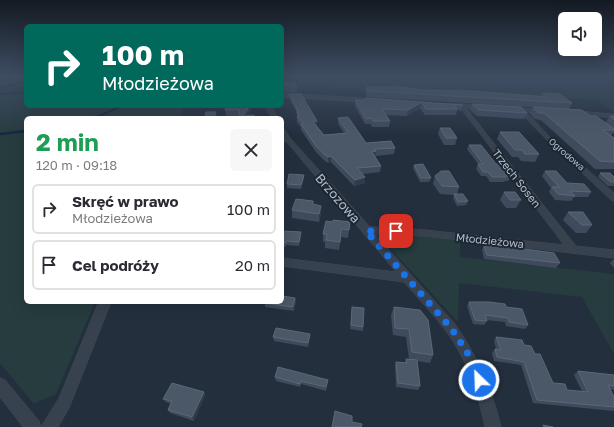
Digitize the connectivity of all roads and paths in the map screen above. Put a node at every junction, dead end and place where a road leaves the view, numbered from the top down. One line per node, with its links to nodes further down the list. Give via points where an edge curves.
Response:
1 (297, 96): 2 (street)
2 (381, 101)
3 (448, 105): 4 (street)
4 (462, 106): 5 (street); 16 (street, Trzech Sosen)
5 (491, 108)
6 (505, 108): 7 (street)
7 (520, 109): 8 (street); 14 (street, Ogrodowa)
8 (549, 111)
9 (572, 113): 10 (street)
10 (586, 114): 11 (street); 12 (street)
11 (614, 116)
12 (597, 123)
13 (285, 140): 15 (street, Brzozowa)
14 (614, 198)
15 (366, 231): 16 (street, Młodzieżowa, via 425,233); 19 (street, Brzozowa)
16 (573, 250): 17 (street, Młodzieżowa)
17 (614, 254)
18 (284, 262): 19 (street)
19 (407, 278): 24 (street, Brzozowa, via 451,328 467,352 489,406)
20 (103, 304): 23 (street, via 64,403)
21 (0, 386): 22 (street)
22 (33, 427)
23 (49, 427)
24 (493, 427)

